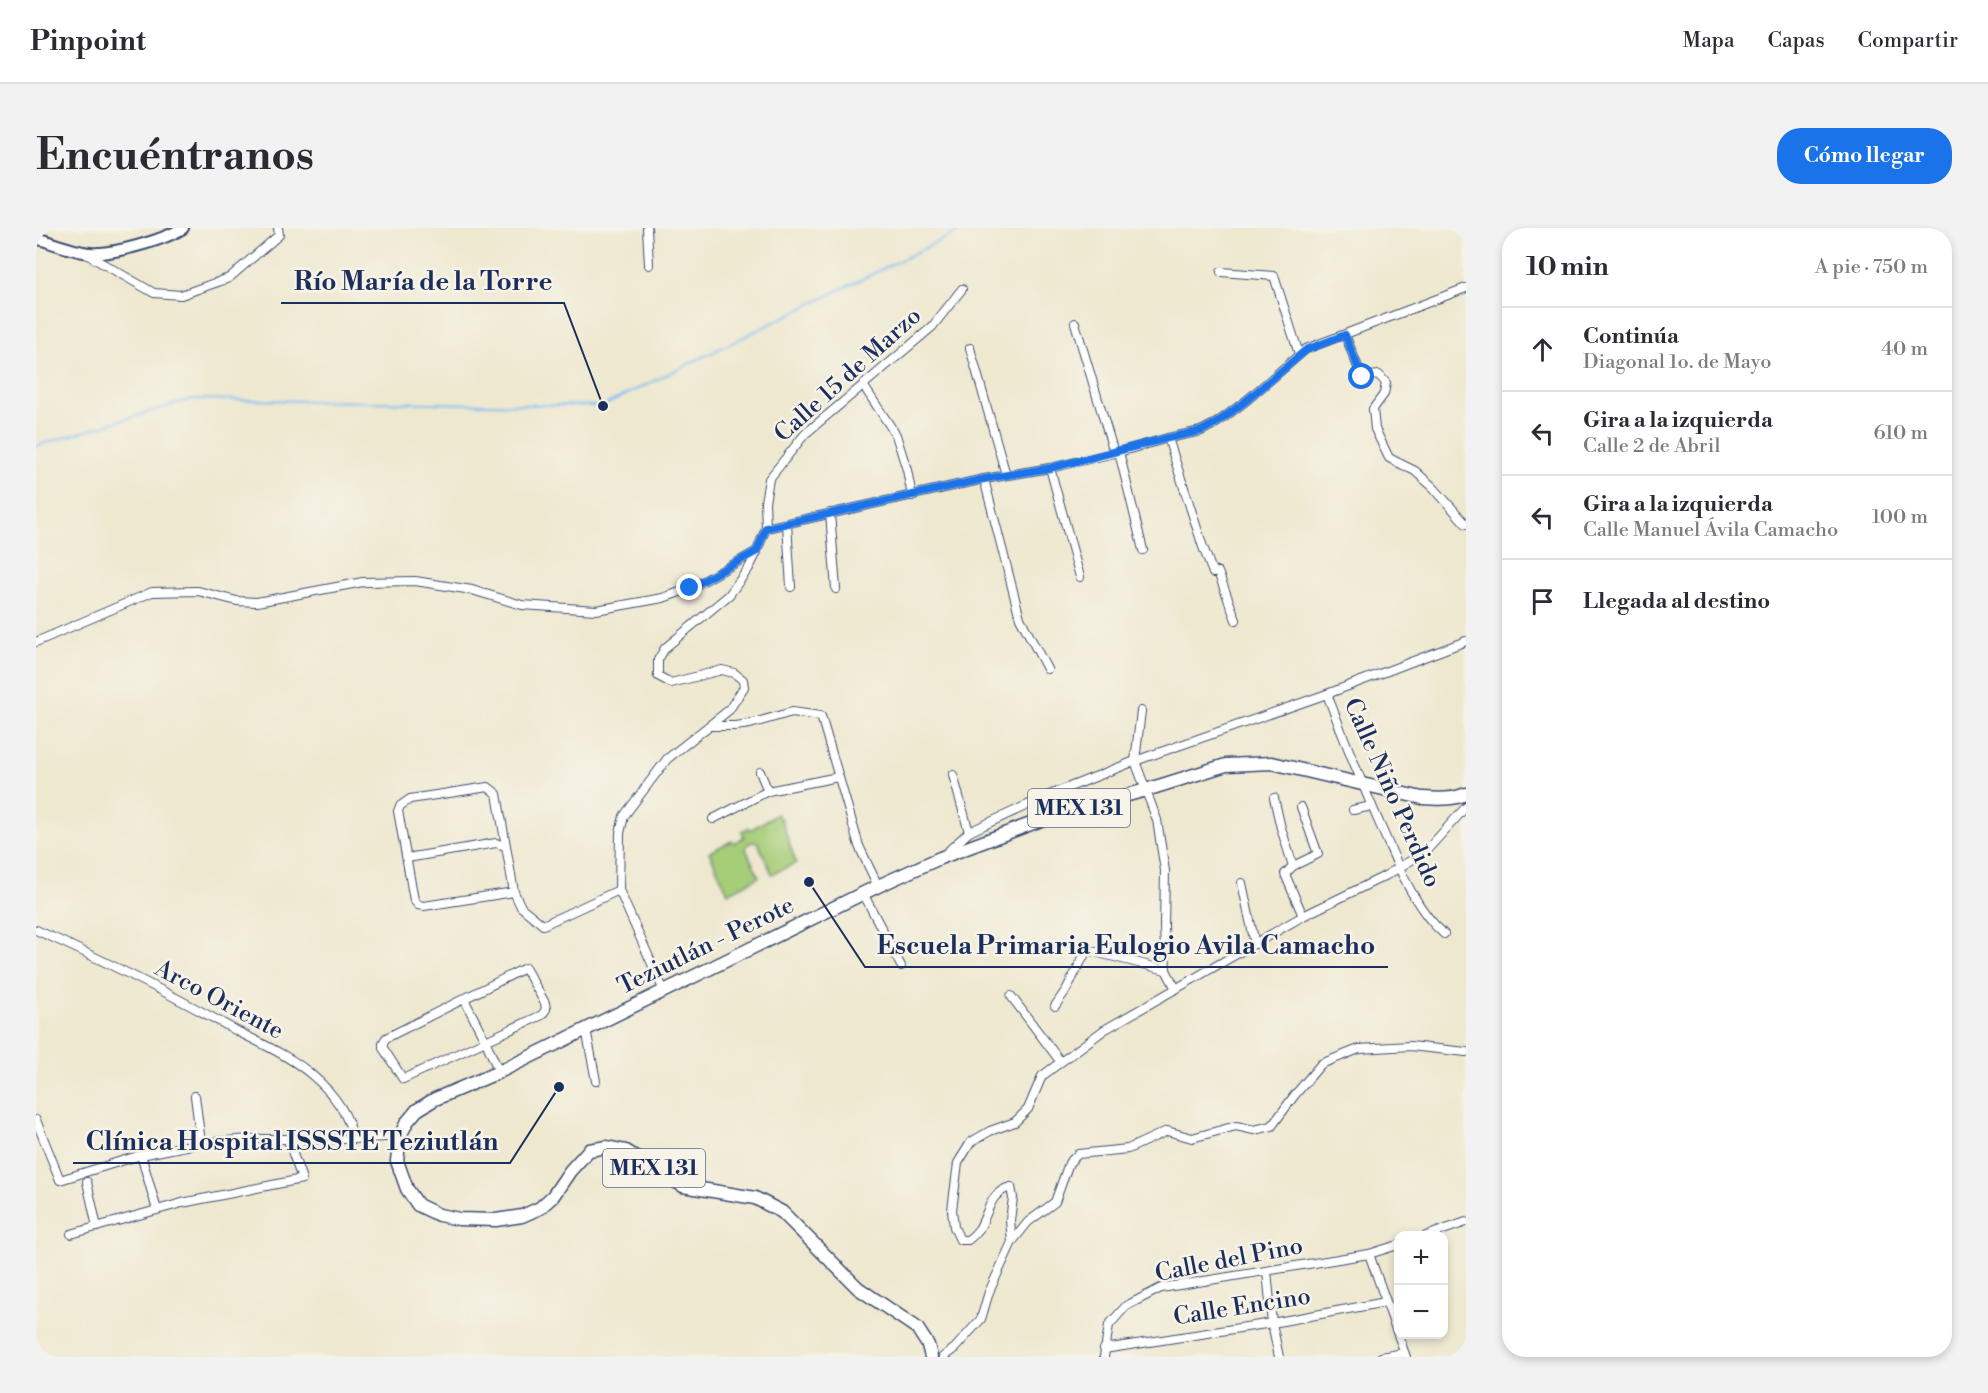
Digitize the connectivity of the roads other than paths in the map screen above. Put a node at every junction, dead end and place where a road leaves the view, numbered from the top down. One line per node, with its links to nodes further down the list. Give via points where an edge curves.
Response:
1 (183, 228): 5 (main road, via 117,250)
2 (278, 228): 5 (street, via 279,235 229,278 181,295 154,292)
3 (647, 228): 6 (street)
4 (36, 238): 5 (main road)
5 (81, 252)
6 (649, 266)
7 (1221, 272): 13 (street, via 1274,276)
8 (1466, 288): 11 (street)
9 (962, 289): 14 (street, Calle 15 de Marzo, via 932,327)
10 (1075, 323): 16 (street)
11 (1345, 335): 13 (street); 23 (street, via 1362,377 1379,375 1386,383 1384,394 1373,409 1375,429 1389,458 1427,481)
12 (970, 348): 18 (street)
13 (1299, 354): 15 (street, via 1218,422 1201,431)
14 (864, 385): 20 (street, via 896,435); 24 (street, Calle 15 de Marzo, via 805,434 769,478)
15 (1168, 438): 16 (street); 30 (street, via 1203,548 1213,573 1218,572)
16 (1117, 452): 17 (street); 25 (street)
17 (1050, 468): 18 (street); 27 (street)
18 (1006, 475): 19 (street)
19 (984, 479): 20 (street); 33 (street, via 1020,618)
20 (912, 496): 21 (street)
21 (830, 513): 22 (street); 29 (street)
22 (787, 524): 24 (street); 28 (street)
23 (1466, 524)
24 (766, 528): 26 (street)
25 (1143, 550)
26 (757, 551): 32 (street, via 690,588 663,598 596,610 522,605 472,590 415,581 363,582 257,602 198,591 152,592); 36 (street, via 729,595 665,648 658,660 658,676 671,683 722,670 743,680 744,687 729,710)
27 (1080, 577)
28 (791, 587)
29 (836, 589)
30 (1236, 621)
31 (1466, 641): 34 (street)
32 (36, 642)
33 (1047, 669)
34 (1327, 694): 37 (street); 41 (street, Calle Niño Perdido)
35 (1141, 711): 37 (street)
36 (709, 726): 40 (street, via 750,724 792,712 821,716); 59 (street, via 667,759 624,816)
37 (1135, 761): 42 (street); 51 (street)
38 (760, 772): 43 (street)
39 (952, 775): 51 (street)
40 (838, 777): 43 (street); 58 (street, via 860,846)
41 (1362, 784): 42 (main road, Teziutlán - Perote / MEX 131, via 1259,762 1226,765); 44 (main road, Teziutlán - Perote / MEX 131, via 1422,798 1458,798); 46 (street, Calle Niño Perdido)
42 (1146, 790): 54 (main road, Teziutlán - Perote / MEX 131, via 1052,816); 67 (street, via 1158,820 1165,871)
43 (768, 791): 50 (street)
44 (1466, 794)
45 (1274, 798): 55 (street)
46 (1372, 806): 49 (street); 56 (street, Calle Niño Perdido)
47 (1300, 807): 55 (street, via 1318,854)
48 (1466, 807): 56 (street, via 1425,852)
49 (1353, 810)
50 (713, 819)
51 (969, 832): 54 (street)
52 (505, 846): 53 (street, via 496,843); 53 (street, via 496,794 488,787 410,799 399,806); 60 (street)
53 (407, 858): 60 (street, via 418,905)
54 (940, 858): 58 (main road, Teziutlán - Perote / MEX 131)
55 (1293, 866): 62 (street, via 1285,874)
56 (1399, 867): 62 (street); 64 (street, Calle Niño Perdido, via 1432,924)
57 (1242, 883): 65 (street)
58 (878, 886): 61 (main road, Teziutlán - Perote / MEX 131)
59 (619, 890): 60 (street, via 543,925 521,907); 69 (street)
60 (514, 892)
61 (863, 893): 66 (street); 69 (main road, Teziutlán - Perote / MEX 131)
62 (1303, 916): 65 (street)
63 (36, 930): 83 (street, Arco Oriente, via 211,1016 299,1065 332,1095 350,1124)
64 (1444, 934)
65 (1255, 944): 68 (street)
66 (901, 966)
67 (1166, 970): 68 (street); 72 (street, via 1087,950)
68 (1176, 988): 76 (street)
69 (664, 991): 73 (main road, Teziutlán - Perote / MEX 131)
70 (1011, 996): 76 (street)
71 (464, 999): 74 (street); 74 (street, via 525,968 545,1003 542,1015); 74 (street, via 386,1038 383,1048 403,1079)
72 (1055, 1006)
73 (586, 1029): 77 (main road, Teziutlán - Perote / MEX 131); 78 (street)
74 (486, 1042): 77 (street)
75 (1466, 1052): 92 (street, via 1410,1046 1359,1050 1321,1064 1272,1126 1254,1130 1236,1126 1192,1137 1167,1131 1128,1149 1078,1154 1069,1163 1055,1202 1028,1221)
76 (1060, 1061): 92 (street, via 1042,1076 1028,1109 1015,1122 970,1142 958,1163 952,1210 960,1240 968,1240 978,1231 997,1193 1011,1187)
77 (499, 1071): 81 (main road, Teziutlán - Perote / MEX 131, via 417,1110)
78 (596, 1080)
79 (195, 1096): 84 (street)
80 (36, 1120): 85 (street, via 60,1180)
81 (400, 1136): 83 (street); 100 (main road, MEX 131, via 397,1161 407,1189 418,1205 459,1219 496,1220 540,1208 581,1157 589,1150 607,1147 626,1151 683,1186 754,1198 782,1212 858,1288 917,1328)
82 (288, 1140): 83 (street); 84 (street); 87 (street, via 302,1179)
83 (352, 1140)
84 (201, 1143): 85 (street)
85 (141, 1155): 87 (street)
86 (87, 1182): 89 (street)
87 (157, 1210): 89 (street)
88 (1466, 1222): 90 (street)
89 (97, 1227): 91 (street)
90 (1440, 1231)
91 (71, 1234)
92 (1012, 1242): 101 (street, via 981,1319)
93 (1394, 1246): 94 (street, Calle del Pino)
94 (1369, 1254): 95 (street, Calle del Pino); 96 (street)
95 (1267, 1271): 97 (street); 98 (street, Calle del Pino, via 1161,1288 1126,1306 1109,1325)
96 (1386, 1302): 97 (street, Calle Encino); 99 (street)
97 (1272, 1323): 98 (street, Calle Encino); 102 (street)
98 (1104, 1353)
99 (1405, 1355): 103 (street)
100 (931, 1357)
101 (942, 1357)
102 (1279, 1357)
103 (1381, 1357)

